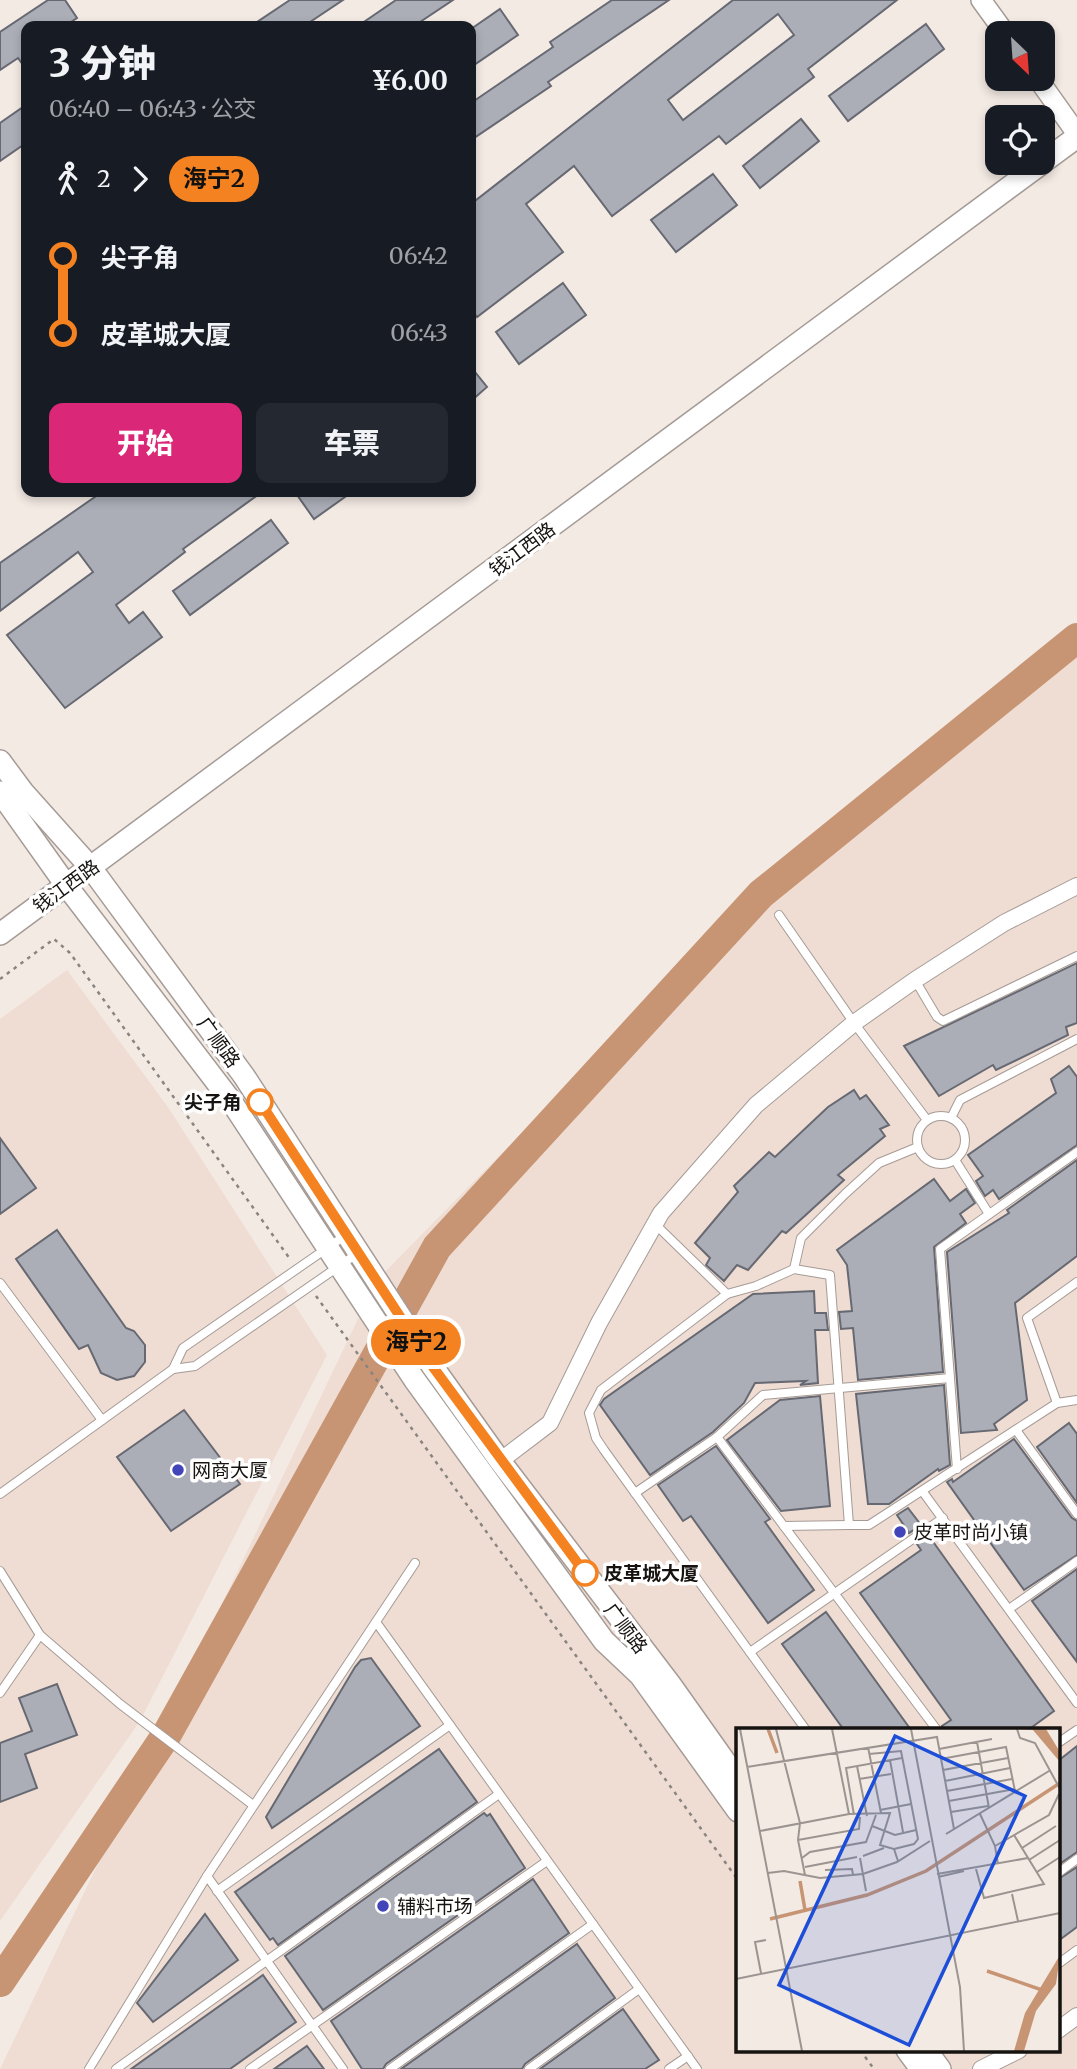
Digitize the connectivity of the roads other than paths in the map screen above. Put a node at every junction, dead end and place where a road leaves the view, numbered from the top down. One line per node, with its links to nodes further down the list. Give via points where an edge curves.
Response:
1 (981, 0): 2 (street)
2 (996, 21)
3 (1046, 91): 4 (street)
4 (1077, 135): 5 (main road, 钱江西路)
5 (1055, 152)
6 (1025, 175): 9 (main road, 钱江西路)
7 (0, 761): 9 (main road, 广顺路)
8 (0, 792): 10 (main road, 广顺路)
9 (91, 868): 10 (main road, 钱江西路); 25 (main road, 广顺路, via 244,1076)
10 (66, 885): 13 (main road, 钱江西路); 27 (main road, 广顺路, via 231,1101)
11 (1077, 886): 15 (street, via 1004,923)
12 (779, 915): 16 (lane)
13 (0, 934)
14 (1077, 956): 15 (lane, via 943,1021)
15 (915, 980): 16 (street)
16 (853, 1023): 19 (lane); 24 (street, via 755,1105)
17 (1077, 1038): 18 (lane, via 960,1100)
18 (951, 1118): 19 (lane); 22 (lane, via 965,1138)
19 (927, 1120): 20 (lane, via 918,1132)
20 (918, 1147): 22 (lane, via 933,1163); 28 (lane, via 879,1163 845,1194 801,1238)
21 (1077, 1152): 23 (lane)
22 (955, 1160): 23 (lane)
23 (989, 1214): 33 (lane, via 940,1249)
24 (655, 1224): 31 (lane); 40 (street, via 550,1423)
25 (346, 1235): 26 (main road, 广顺路); 27 (lane)
26 (358, 1253): 27 (lane); 40 (main road, 广顺路)
27 (333, 1257): 32 (lane, via 309,1286 195,1366); 32 (lane, via 297,1269 183,1348); 67 (main road, 广顺路, via 414,1379 604,1641 640,1675)
28 (794, 1269): 31 (lane); 34 (lane, via 830,1275)
29 (1077, 1282): 36 (lane, via 1027,1318)
30 (0, 1283): 37 (lane)
31 (727, 1294): 43 (lane, via 601,1390 589,1413 596,1438)
32 (173, 1370): 37 (lane)
33 (950, 1378): 34 (lane); 41 (lane)
34 (839, 1387): 39 (lane, via 763,1395); 47 (lane)
35 (1077, 1400): 36 (lane)
36 (1057, 1403): 38 (lane)
37 (102, 1420): 44 (lane)
38 (1016, 1430): 41 (lane); 45 (lane)
39 (717, 1437): 43 (lane); 48 (lane)
40 (500, 1461): 64 (main road, 广顺路)
41 (957, 1469): 42 (lane)
42 (923, 1492): 46 (lane); 47 (lane, via 869,1525)
43 (635, 1493): 56 (lane)
44 (0, 1494)
45 (1077, 1514)
46 (943, 1518): 52 (lane); 53 (lane)
47 (849, 1525): 48 (lane)
48 (784, 1527): 52 (lane)
49 (1077, 1561): 53 (lane)
50 (415, 1563): 54 (lane)
51 (0, 1571): 55 (lane)
52 (833, 1592): 56 (lane); 61 (lane)
53 (1009, 1609): 58 (lane)
54 (376, 1622): 59 (lane); 66 (lane)
55 (40, 1636): 57 (lane); 66 (lane, via 120,1704)
56 (750, 1652): 60 (lane)
57 (0, 1693)
58 (1077, 1703)
59 (450, 1725): 65 (lane); 72 (lane)
60 (805, 1728)
61 (935, 1728)
62 (1077, 1730): 63 (lane)
63 (1060, 1742)
64 (736, 1779)
65 (499, 1794): 69 (lane); 75 (lane)
66 (253, 1805): 71 (lane)
67 (736, 1810)
68 (1077, 1859): 70 (lane)
69 (547, 1861): 73 (lane); 79 (lane)
70 (1060, 1872)
71 (206, 1876): 72 (lane); 85 (lane)
72 (217, 1891): 75 (lane)
73 (593, 1924): 77 (lane); 89 (lane)
74 (1077, 1950): 76 (lane)
75 (267, 1961): 79 (lane); 86 (lane)
76 (1060, 1963)
77 (639, 1989): 84 (lane); 90 (lane)
78 (1077, 2016): 80 (street)
79 (313, 2025): 87 (lane); 88 (lane)
80 (1060, 2029)
81 (908, 2052): 93 (main road)
82 (927, 2052): 94 (main road)
83 (1015, 2052): 95 (street)
84 (688, 2056): 91 (lane); 92 (lane)
85 (89, 2069)
86 (116, 2069)
87 (250, 2069)
88 (343, 2069)
89 (390, 2069)
90 (529, 2069)
91 (669, 2069)
92 (697, 2069)
93 (921, 2069)
94 (940, 2069)
95 (981, 2069)

